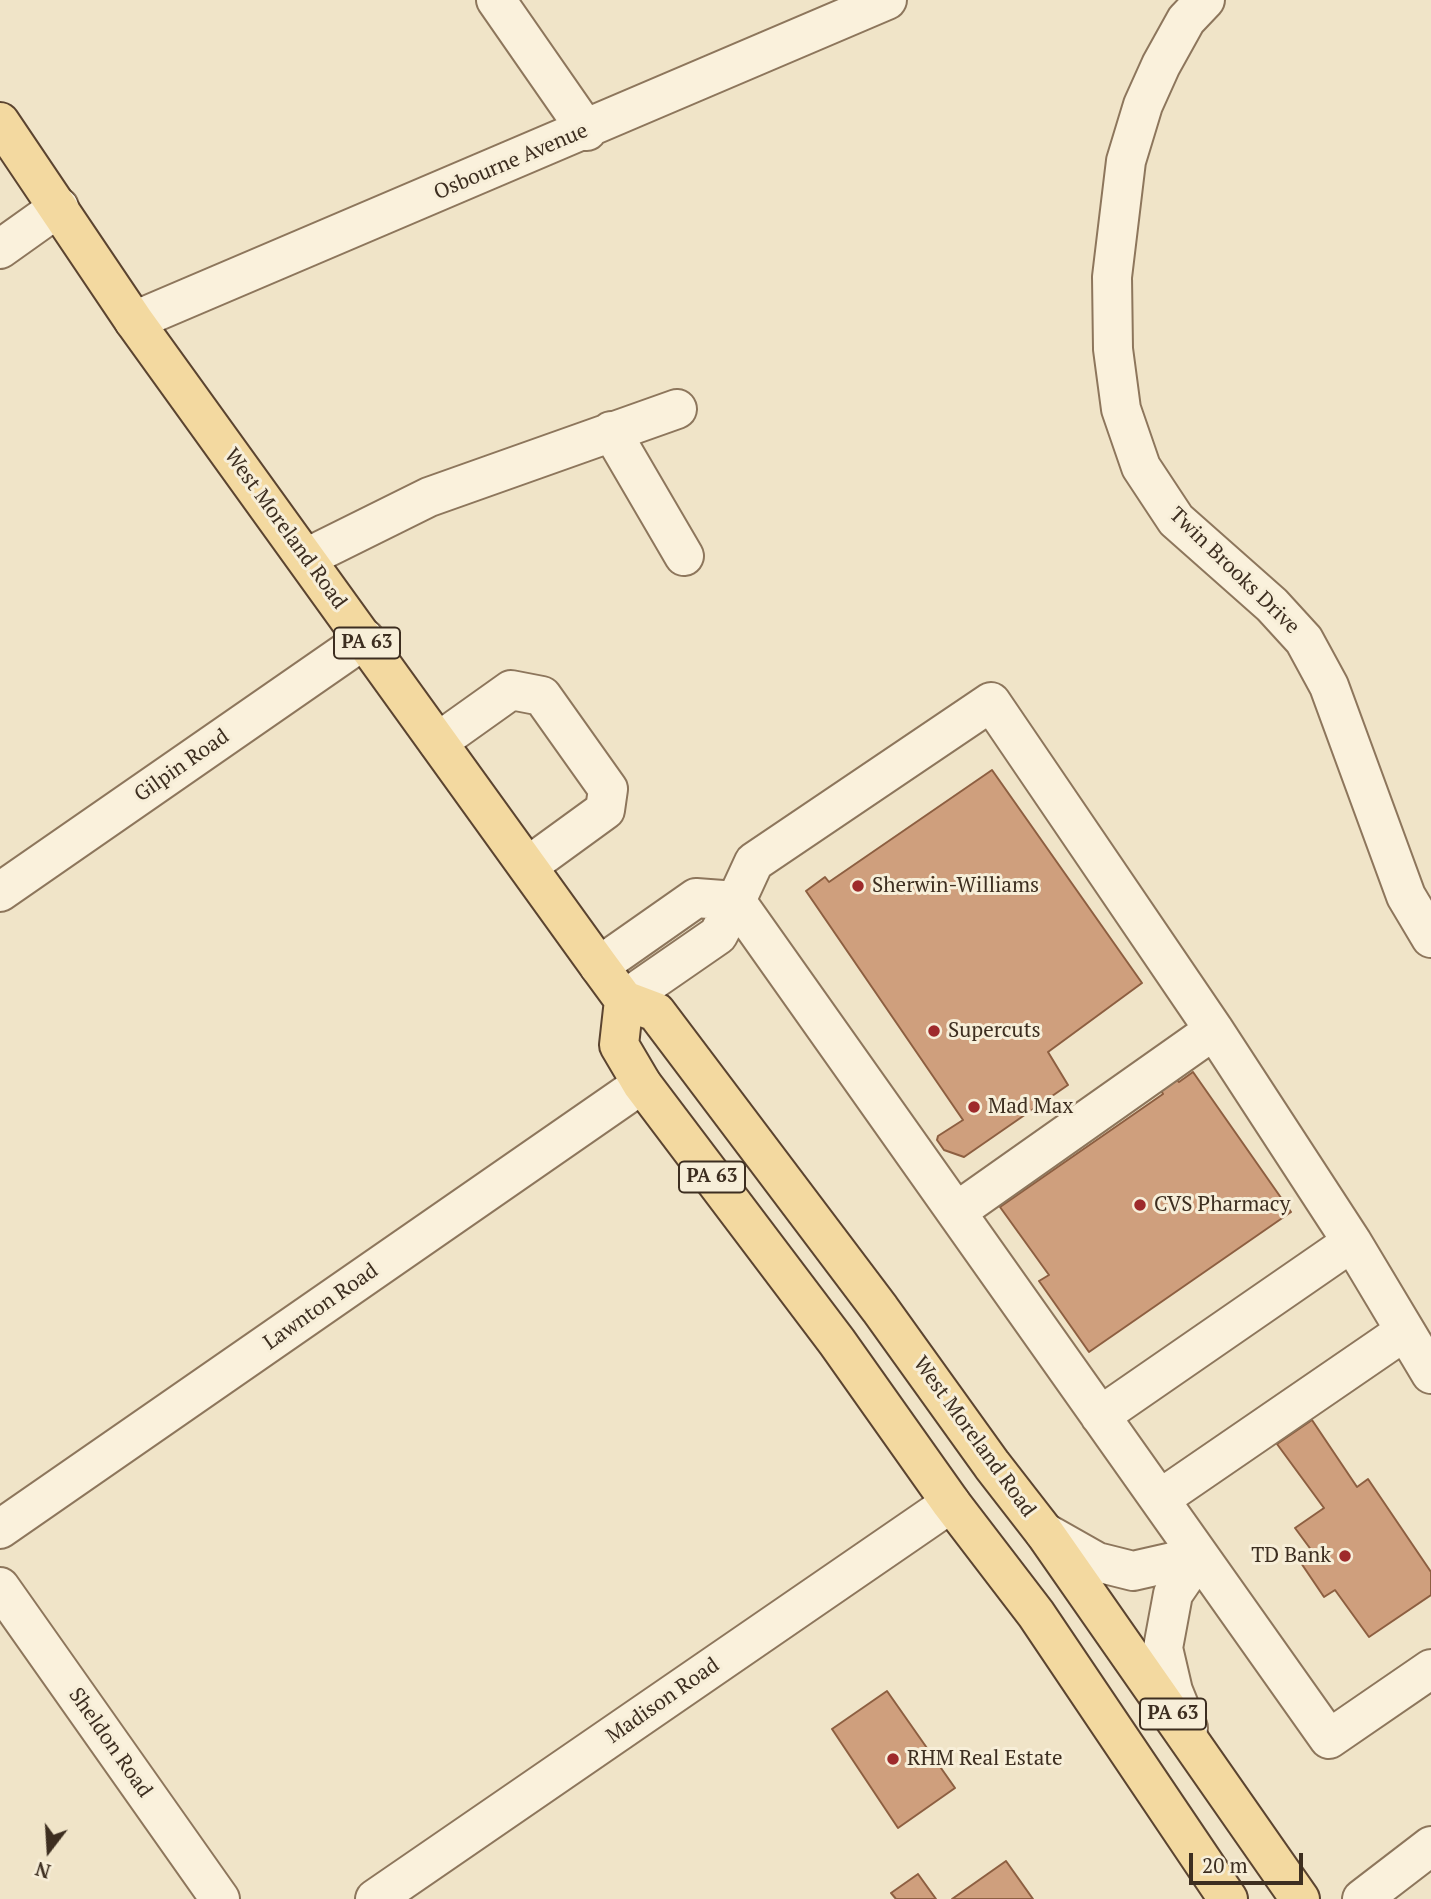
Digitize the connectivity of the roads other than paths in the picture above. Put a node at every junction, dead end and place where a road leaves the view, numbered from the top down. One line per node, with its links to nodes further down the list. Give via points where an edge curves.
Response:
1 (496, 0): 5 (street)
2 (887, 0): 5 (street, Osbourne Avenue)
3 (1205, 0): 18 (street, Twin Brooks Drive, via 1186,20 1161,65 1126,161 1112,276 1113,349 1121,409 1141,467 1176,520 1272,605 1304,640 1329,685 1406,895)
4 (0, 122): 6 (main road, West Moreland Road / PA 63)
5 (587, 131): 8 (street, Osbourne Avenue)
6 (59, 207): 7 (street); 8 (main road, West Moreland Road / PA 63)
7 (0, 249)
8 (134, 321): 12 (main road, West Moreland Road / PA 63)
9 (677, 409): 10 (street)
10 (611, 431): 11 (street); 12 (street, via 429,497)
11 (684, 555)
12 (306, 558): 13 (main road, West Moreland Road / PA 63)
13 (365, 639): 14 (main road, West Moreland Road / PA 63); 16 (street, Gilpin Road)
14 (438, 742): 15 (main road, West Moreland Road / PA 63); 15 (street, via 511,690 542,696 608,789 605,810)
15 (527, 866): 19 (main road, West Moreland Road / PA 63)
16 (0, 892)
17 (736, 901): 19 (street, via 696,898); 20 (street, via 718,935); 21 (street, via 754,862 991,702); 23 (street)
18 (1431, 938)
19 (599, 966): 20 (main road, West Moreland Road / PA 63)
20 (624, 1000): 22 (main road, PA 63, via 619,1045); 31 (main road, West Moreland Road / PA 63, via 656,1012)
21 (1214, 1030): 23 (street); 24 (street)
22 (642, 1084): 29 (main road, PA 63, via 837,1342); 30 (street, Lawnton Road)
23 (956, 1212): 27 (street)
24 (1352, 1242): 25 (street); 27 (street)
25 (1405, 1331): 26 (street); 28 (street)
26 (1431, 1374)
27 (1100, 1416): 28 (street)
28 (1160, 1499): 32 (street)
29 (951, 1503): 38 (street, Madison Road); 39 (main road, PA 63, via 1036,1614)
30 (0, 1529)
31 (1044, 1532): 32 (street, via 1097,1562 1133,1571); 35 (main road, West Moreland Road / PA 63)
32 (1199, 1556): 34 (street, via 1329,1739); 35 (street, via 1173,1594 1163,1648 1173,1691)
33 (0, 1587): 37 (street, Sheldon Road)
34 (1431, 1669)
35 (1195, 1746): 40 (main road, West Moreland Road / PA 63)
36 (1431, 1846): 41 (street)
37 (220, 1899)
38 (375, 1899)
39 (1228, 1899)
40 (1300, 1899)
41 (1362, 1899)

